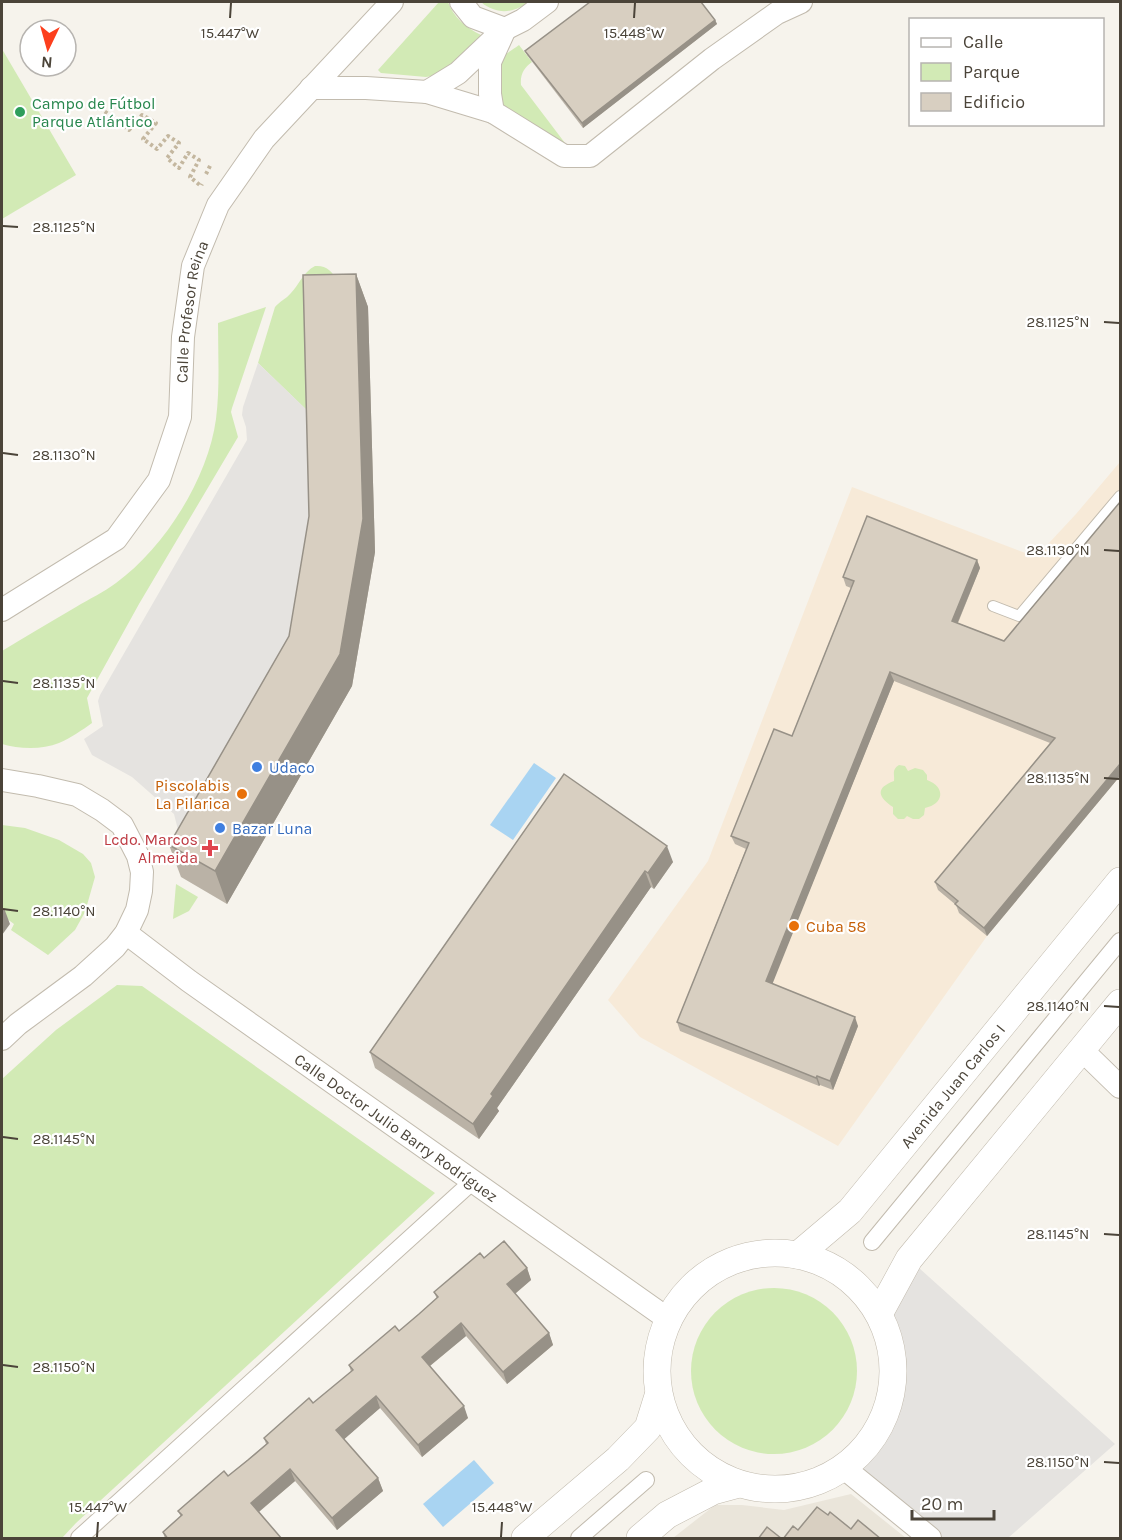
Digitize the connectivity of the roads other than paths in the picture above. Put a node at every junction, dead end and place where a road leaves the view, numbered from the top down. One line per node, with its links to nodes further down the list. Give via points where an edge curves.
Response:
1 (392, 2): 6 (street, Calle Profesor Reina)
2 (461, 2): 5 (street, via 473,17)
3 (547, 2): 5 (street)
4 (801, 2): 8 (street, via 777,13 712,59 590,156 564,156)
5 (505, 29): 7 (street, via 458,73); 8 (street, via 490,62)
6 (311, 88): 7 (street); 11 (street, Calle Profesor Reina, via 264,139 218,205 193,266 183,336 180,417 159,480 116,539)
7 (427, 92): 8 (street)
8 (493, 112)
9 (1120, 496): 10 (lane, via 1019,616)
10 (993, 606)
11 (2, 610)
12 (2, 780): 14 (street, via 77,795 122,825 142,872 137,910)
13 (1120, 881): 22 (street, Avenida Juan Carlos I, via 850,1211)
14 (126, 933): 17 (street, via 83,976); 20 (street, Calle Doctor Julio Barry Rodríguez)
15 (1120, 941): 21 (street)
16 (1120, 1003): 18 (street)
17 (2, 1039)
18 (1082, 1050): 19 (street); 23 (street, via 909,1259)
19 (1120, 1087)
20 (473, 1181): 24 (street, Calle Doctor Julio Barry Rodríguez); 29 (street)
21 (872, 1242)
22 (798, 1255): 23 (street, via 831,1266 859,1287); 24 (street, via 759,1253 722,1264 690,1287)
23 (879, 1314): 26 (street, via 890,1342 894,1371 889,1405 871,1441)
24 (668, 1318): 25 (street, via 657,1357)
25 (658, 1396): 28 (street, via 669,1425 687,1451 710,1471); 30 (street, via 648,1428)
26 (844, 1468): 28 (street, via 811,1484 775,1489); 33 (street)
27 (646, 1480): 31 (street)
28 (739, 1484): 32 (street, via 713,1491 667,1515)
29 (79, 1539)
30 (525, 1539)
31 (579, 1539)
32 (640, 1539)
33 (930, 1539)

